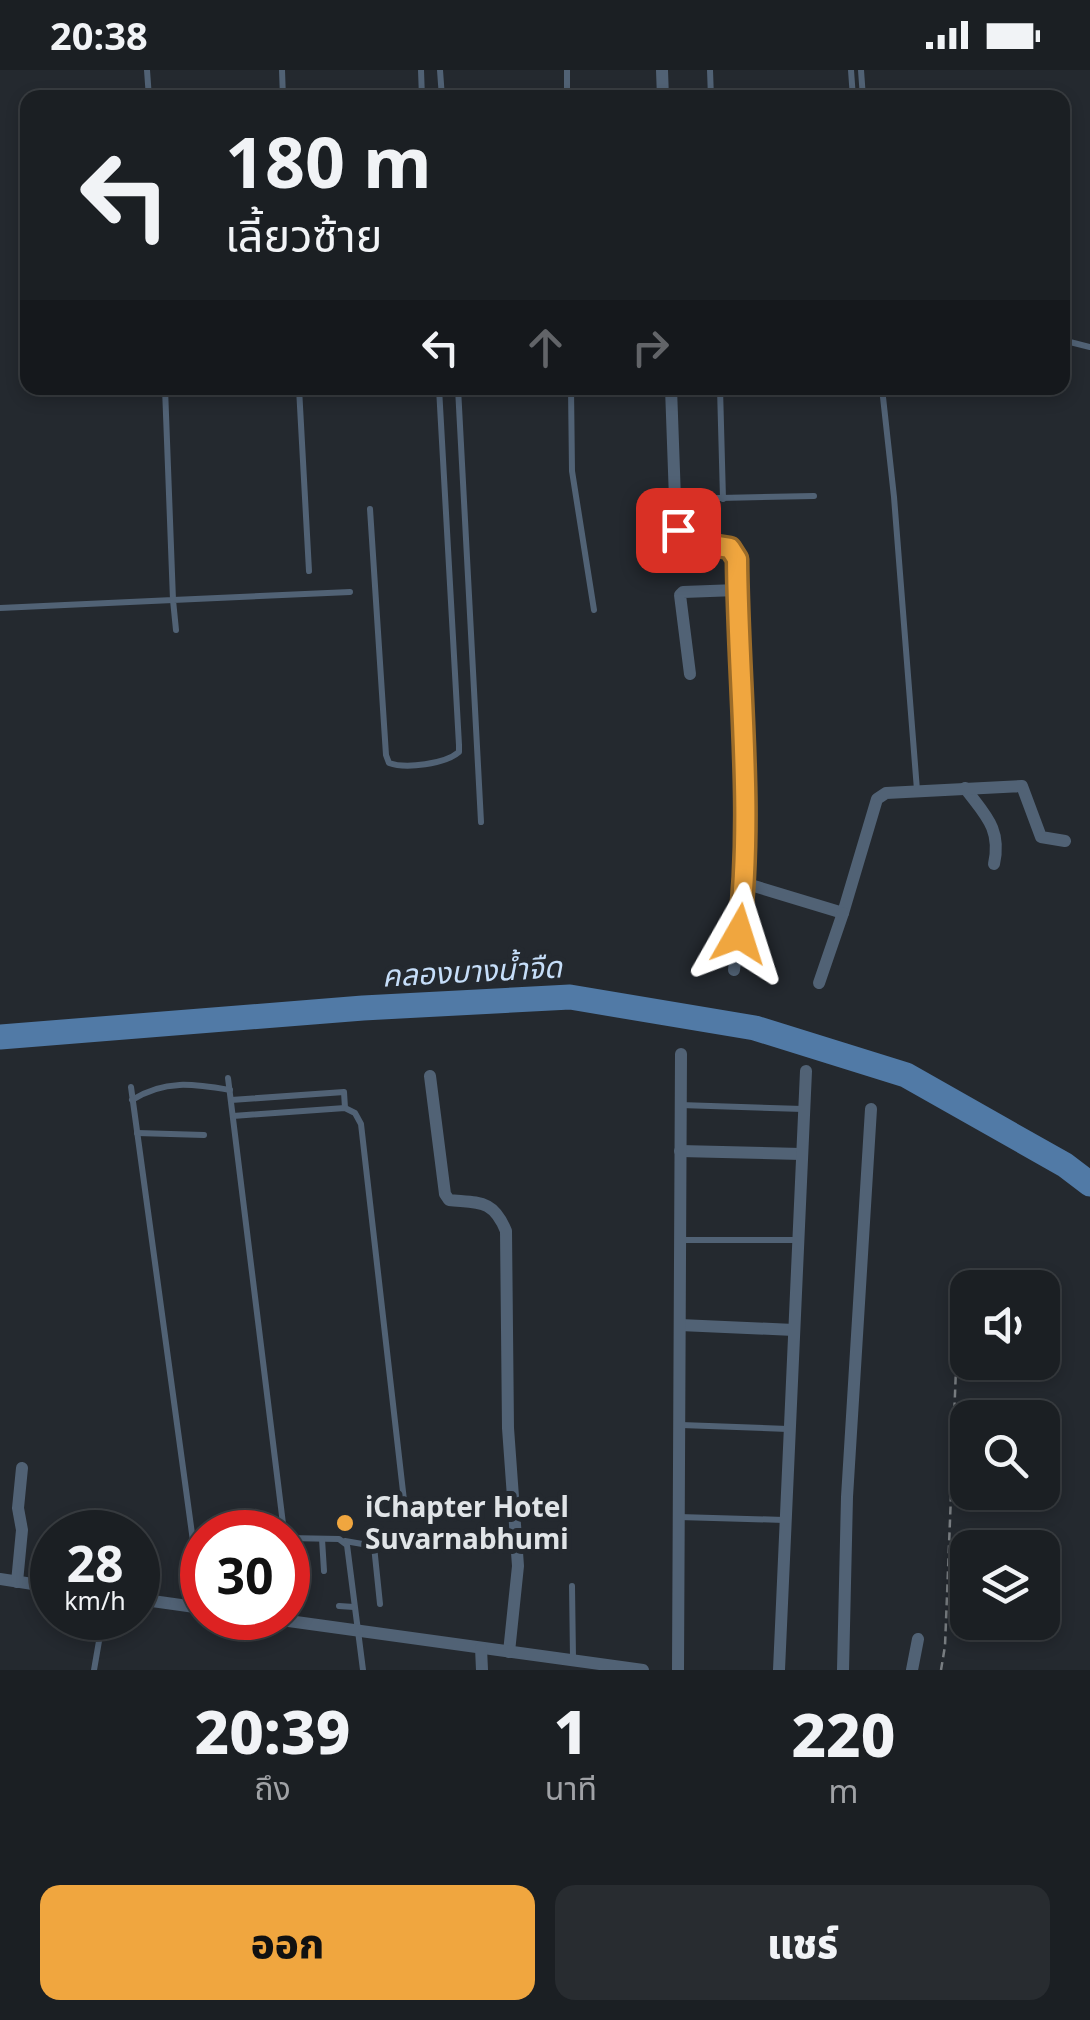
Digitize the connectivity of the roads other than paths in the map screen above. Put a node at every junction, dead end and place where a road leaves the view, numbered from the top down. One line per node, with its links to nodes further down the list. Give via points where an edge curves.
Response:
1 (165, 395): 16 (lane)
2 (299, 395): 13 (lane)
3 (438, 395): 12 (lane, via 460,746 451,759 398,766 386,755)
4 (458, 395): 23 (lane)
5 (571, 395): 18 (lane, via 572,471)
6 (672, 395): 11 (street)
7 (720, 395): 10 (lane)
8 (883, 395): 22 (lane)
9 (814, 496): 10 (lane)
10 (724, 499): 11 (lane)
11 (675, 500): 14 (street, via 680,537 736,552)
12 (370, 509)
13 (309, 571)
14 (738, 590): 20 (street, via 680,596); 26 (street)
15 (350, 592): 16 (lane)
16 (173, 600): 17 (lane); 19 (lane)
17 (0, 608)
18 (594, 610)
19 (176, 630)
20 (690, 674)
21 (964, 788): 22 (street); 24 (street, via 1022,786 1041,837); 25 (street, via 994,828)
22 (917, 792): 27 (street, via 877,799)
23 (481, 822)
24 (1064, 840)
25 (994, 864)
26 (744, 883): 27 (street); 28 (street)
27 (843, 913): 29 (street)
28 (734, 970)
29 (819, 983)
30 (681, 1054): 38 (street)
31 (806, 1070): 40 (street)
32 (430, 1076): 75 (street, via 445,1194 486,1204 506,1231 508,1428 518,1566)
33 (228, 1078): 35 (lane)
34 (131, 1088): 36 (lane)
35 (230, 1090): 36 (lane, via 187,1082); 37 (lane)
36 (132, 1100): 43 (lane)
37 (231, 1100): 39 (lane, via 344,1092); 42 (lane)
38 (680, 1106): 40 (lane); 45 (street)
39 (345, 1108): 42 (lane); 56 (lane, via 361,1124)
40 (804, 1109): 46 (street)
41 (870, 1109): 83 (street)
42 (233, 1116): 55 (lane)
43 (137, 1133): 44 (lane); 54 (lane)
44 (204, 1135)
45 (680, 1152): 46 (street); 47 (street)
46 (802, 1154): 48 (street)
47 (680, 1240): 48 (lane); 49 (street)
48 (798, 1240): 50 (street)
49 (680, 1325): 50 (street); 51 (street)
50 (794, 1330): 52 (street)
51 (679, 1425): 52 (lane); 57 (street)
52 (790, 1429): 58 (street)
53 (22, 1468): 64 (street)
54 (189, 1510)
55 (283, 1510)
56 (405, 1510)
57 (679, 1517): 58 (lane); 81 (street)
58 (786, 1520): 82 (street)
59 (310, 1538): 60 (lane)
60 (322, 1539): 61 (lane); 62 (lane)
61 (344, 1541): 67 (lane, via 374,1546); 69 (lane)
62 (324, 1571)
63 (0, 1580): 64 (street)
64 (17, 1582): 65 (street)
65 (30, 1584)
66 (572, 1586): 76 (lane)
67 (380, 1604)
68 (339, 1606): 69 (lane)
69 (354, 1607): 71 (lane)
70 (310, 1624): 71 (street)
71 (358, 1630): 74 (street); 78 (lane)
72 (99, 1640): 77 (lane)
73 (918, 1640): 84 (street)
74 (481, 1648): 75 (street); 79 (street)
75 (509, 1652): 76 (street)
76 (580, 1664): 80 (street)
77 (94, 1670)
78 (363, 1670)
79 (482, 1670)
80 (643, 1670)
81 (678, 1670)
82 (779, 1670)
83 (843, 1670)
84 (912, 1670)

